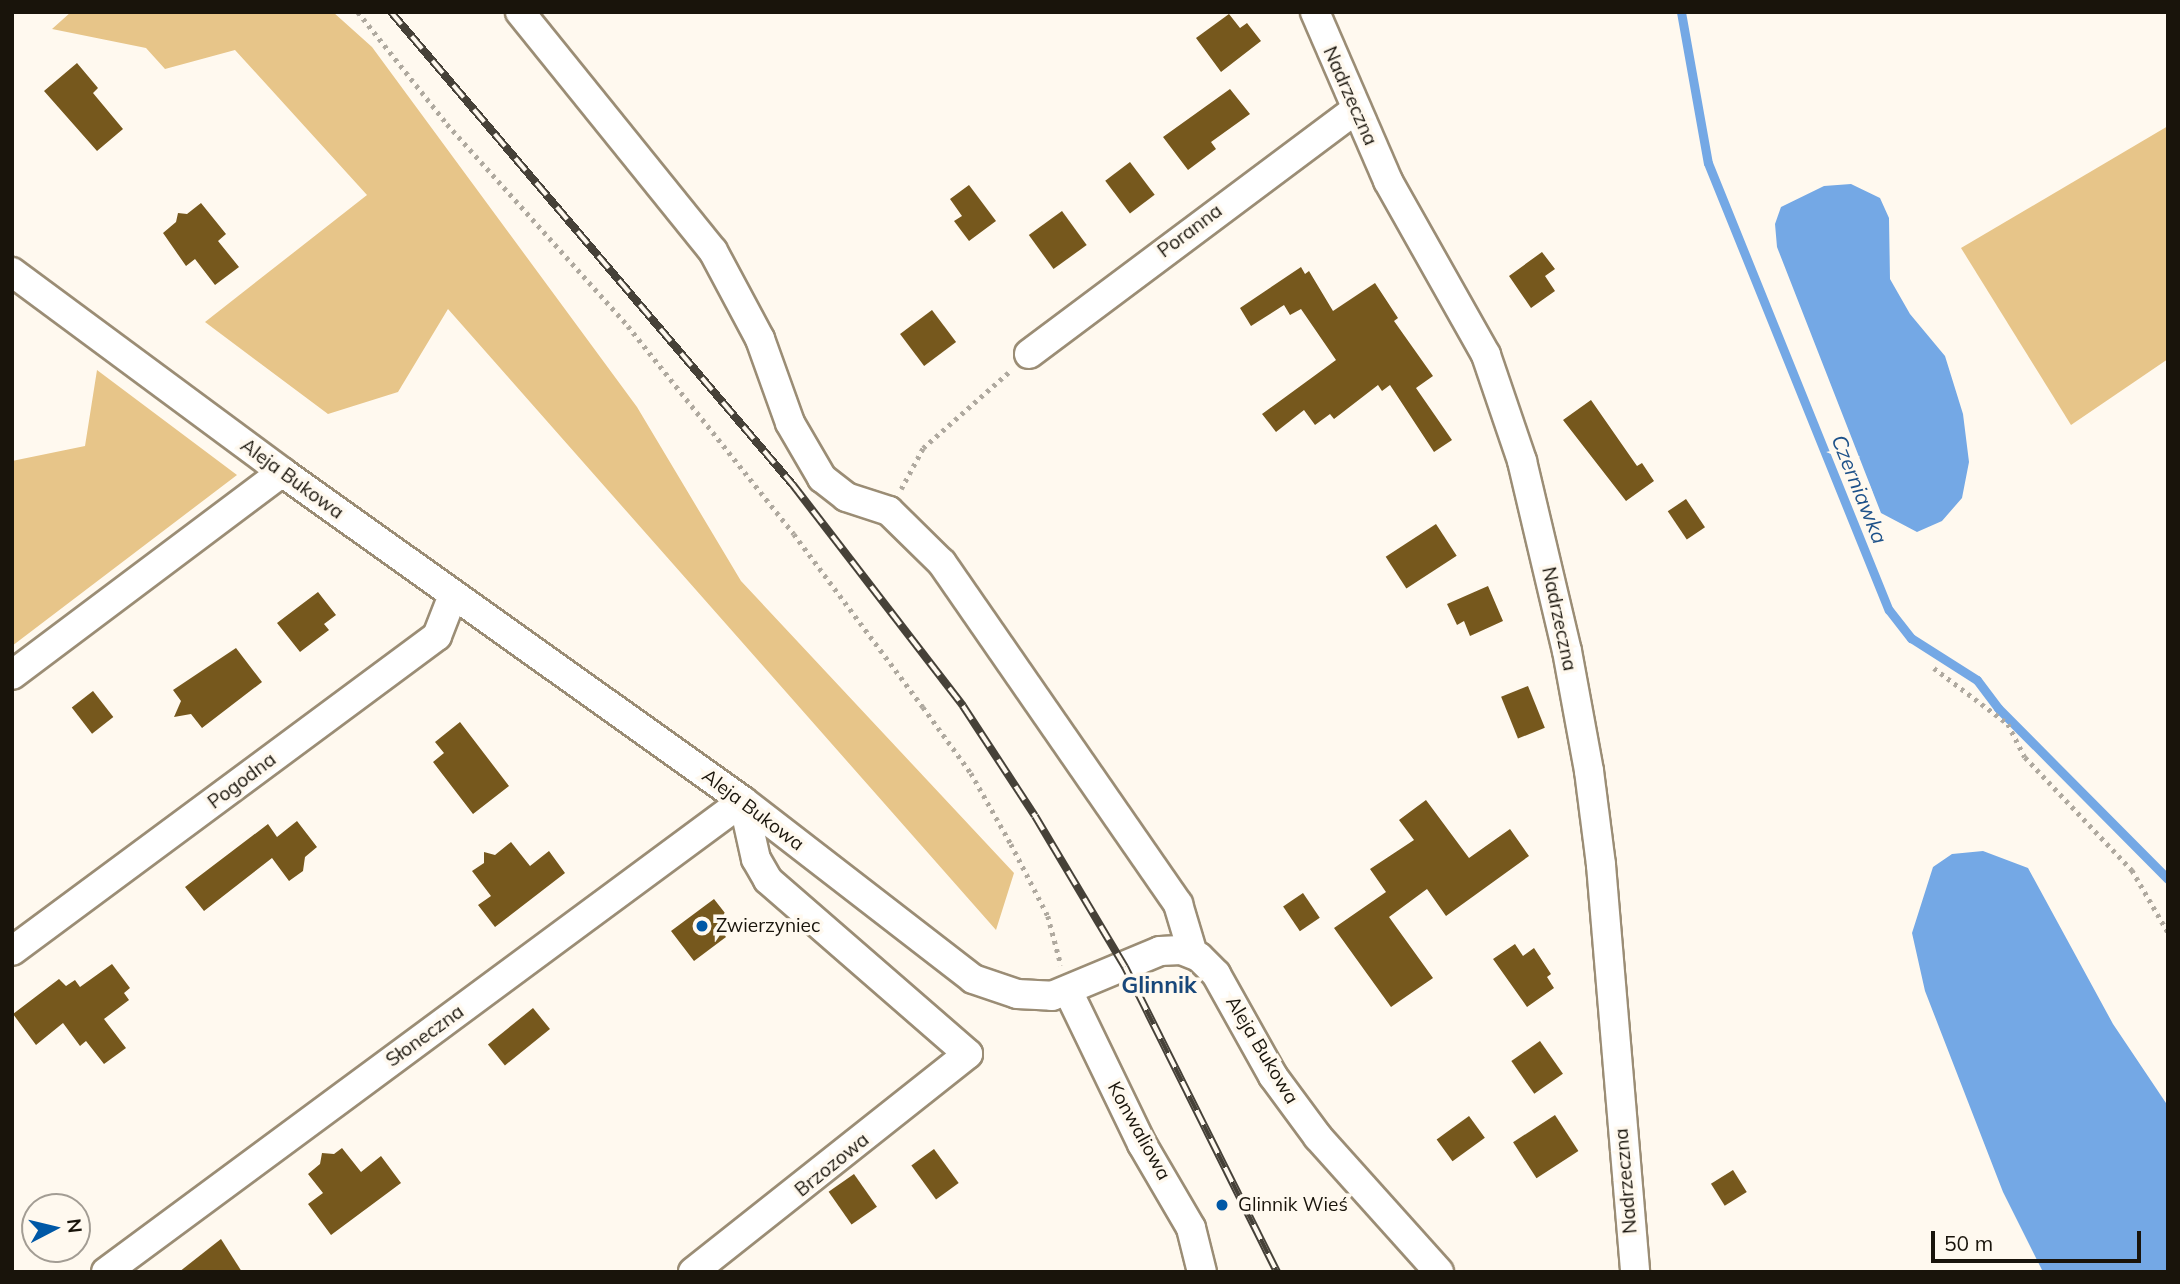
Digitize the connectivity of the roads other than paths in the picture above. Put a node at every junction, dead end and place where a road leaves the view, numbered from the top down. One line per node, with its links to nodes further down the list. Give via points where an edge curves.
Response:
1 (520, 12): 11 (street, via 713,251 760,339 790,423 822,478 846,498 889,511 942,563 1178,904)
2 (1315, 12): 3 (street, Nadrzeczna)
3 (1354, 111): 5 (street, Poranna); 17 (street, Nadrzeczna, via 1486,355 1535,514 1567,651 1600,851)
4 (12, 272): 6 (street, Aleja Bukowa)
5 (1029, 354)
6 (282, 472): 7 (street, Aleja Bukowa); 8 (street)
7 (453, 595): 9 (street, Aleja Bukowa); 10 (street, Pogodna, via 437,636)
8 (12, 675)
9 (743, 801): 12 (street, Aleja Bukowa, via 973,979 1017,994); 13 (street, Słoneczna); 14 (street, Brzozowa, via 756,859 768,880 968,1054)
10 (12, 951)
11 (1193, 954): 12 (street, Aleja Bukowa, via 1160,951); 16 (street, Aleja Bukowa, via 1216,974 1273,1076 1318,1137)
12 (1069, 993): 15 (street, Konwaliowa, via 1142,1144 1191,1228)
13 (106, 1272)
14 (693, 1272)
15 (1202, 1272)
16 (1439, 1272)
17 (1635, 1272)

